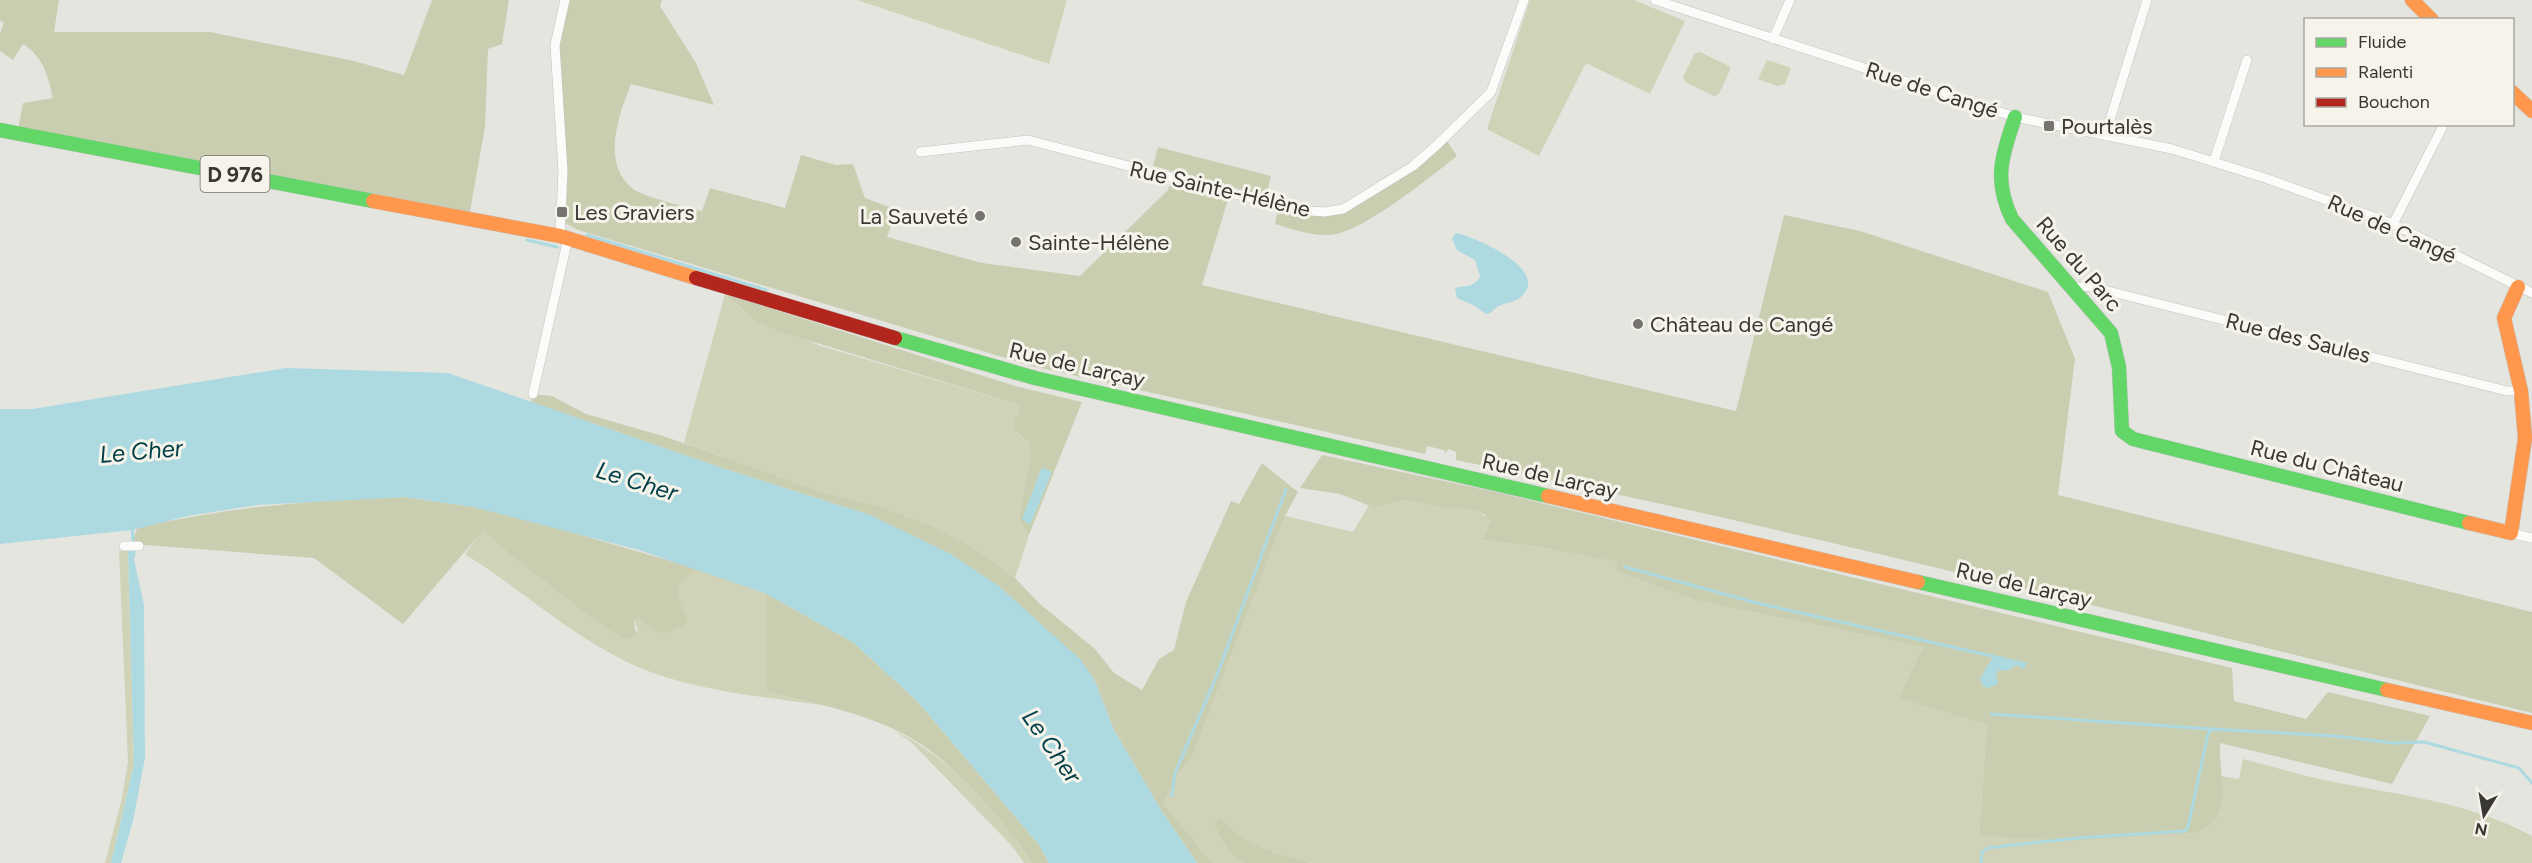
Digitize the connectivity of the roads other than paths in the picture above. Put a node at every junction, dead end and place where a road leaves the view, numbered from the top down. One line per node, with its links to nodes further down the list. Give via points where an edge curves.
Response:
1 (565, 0): 19 (street, via 555,45)
2 (1524, 0): 16 (street, Rue Sainte-Hélène, via 1485,100 1413,166 1343,209 1297,210 1028,140)
3 (1655, 0): 8 (street, Rue de Cangé)
4 (1790, 0): 8 (street)
5 (2147, 0): 15 (street)
6 (2412, 0): 7 (main road)
7 (2430, 18)
8 (1773, 39): 12 (street, Rue de Cangé)
9 (2247, 60): 17 (street)
10 (2514, 94): 11 (main road)
11 (2532, 111)
12 (2015, 117): 15 (street, Rue de Cangé); 21 (main road, Rue du Parc, via 1998,181 2001,199 2012,219)
13 (2443, 126): 18 (street)
14 (0, 130): 19 (main road, D 976)
15 (2105, 136): 17 (street, Rue de Cangé)
16 (920, 152)
17 (2214, 161): 18 (street, Rue de Cangé)
18 (2393, 224): 20 (street, Rue de Cangé)
19 (564, 237): 24 (street); 30 (main road, Rue de Larçay, via 1035,378)
20 (2518, 287): 22 (street, Rue de Cangé); 23 (main road, via 2504,318)
21 (2074, 288): 23 (street, Rue des Saules, via 2088,286 2507,391); 25 (main road, Rue du Parc, via 2111,333 2119,372 2120,425)
22 (2532, 293)
23 (2521, 391): 26 (main road, via 2525,438)
24 (533, 394)
25 (2133, 439): 26 (main road, Rue du Château)
26 (2511, 533): 27 (street, Rue du Château)
27 (2532, 538)
28 (124, 546): 29 (street)
29 (139, 546)
30 (2532, 723)

